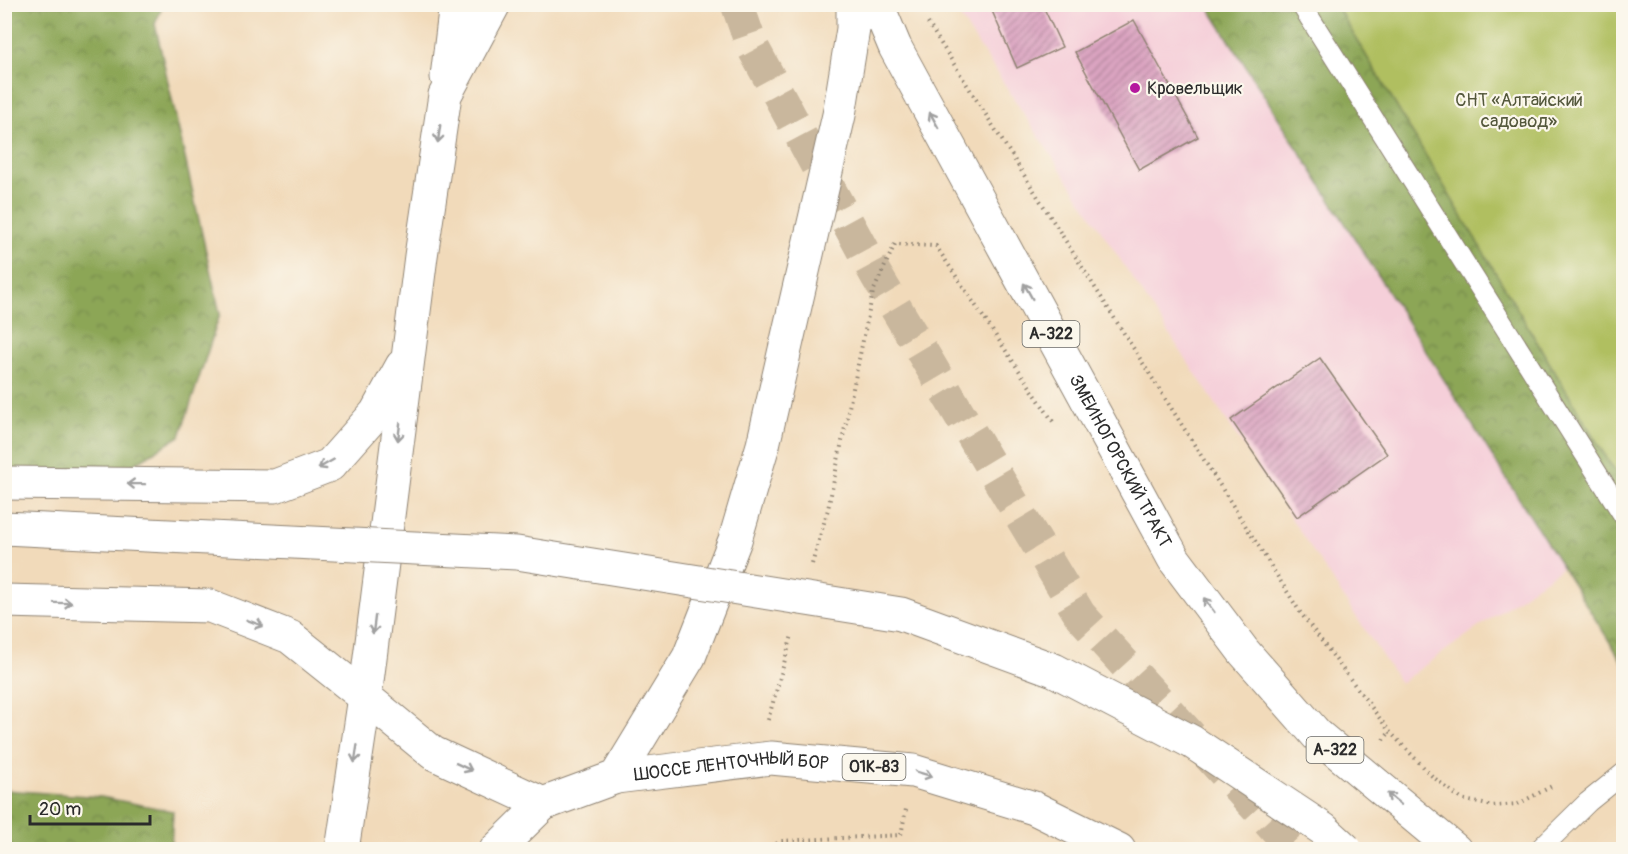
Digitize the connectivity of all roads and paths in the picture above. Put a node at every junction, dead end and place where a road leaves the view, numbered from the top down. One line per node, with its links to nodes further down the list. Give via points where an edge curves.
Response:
1 (456, 4): 7 (main road)
2 (494, 4): 7 (main road)
3 (853, 4): 22 (main road, via 853,28 839,115 763,445 735,540 689,657)
4 (877, 4): 19 (main road, ЗМЕИНОГОРСКИЙ ТРАКТ / А-322, one-way to 4, via 1317,735 1244,652 1174,559 895,47)
5 (1301, 4): 11 (lane)
6 (928, 22): 18 (path, via 1300,612)
7 (445, 95): 8 (main road, one-way to 8)
8 (410, 351): 10 (main road, one-way to 10, via 376,413 330,465 275,486); 16 (main road, one-way to 16)
9 (1060, 431): 13 (path, via 936,246 895,244 873,292 828,509)
10 (4, 483)
11 (1623, 516)
12 (4, 528): 29 (main road, bridge, via 517,553 901,614 1054,670 1192,742)
13 (809, 575)
14 (4, 601): 16 (main road, one-way to 16, via 210,606 290,637)
15 (793, 630): 17 (path)
16 (365, 697): 24 (main road, one-way to 24, via 433,753); 25 (main road, one-way to 25)
17 (765, 729)
18 (1390, 732): 19 (path); 23 (path, via 1432,776 1461,799 1492,806 1518,804)
19 (1357, 768): 30 (main road, ЗМЕИНОГОРСКИЙ ТРАКТ / А-322, one-way to 19)
20 (914, 771): 22 (main road, ШОССЕ ЛЕНТОЧНЫЙ БОР / 01К-83, via 771,758); 27 (path, via 901,835 781,841); 28 (main road, ШОССЕ ЛЕНТОЧНЫЙ БОР / 01К-83, one-way to 28, via 1034,808)
21 (1623, 773): 31 (lane)
22 (616, 777): 24 (main road, ШОССЕ ЛЕНТОЧНЫЙ БОР)
23 (1552, 786)
24 (543, 804): 26 (main road)
25 (342, 849)
26 (496, 849)
27 (766, 849)
28 (1119, 849)
29 (1347, 849)
30 (1455, 849)
31 (1539, 849)

